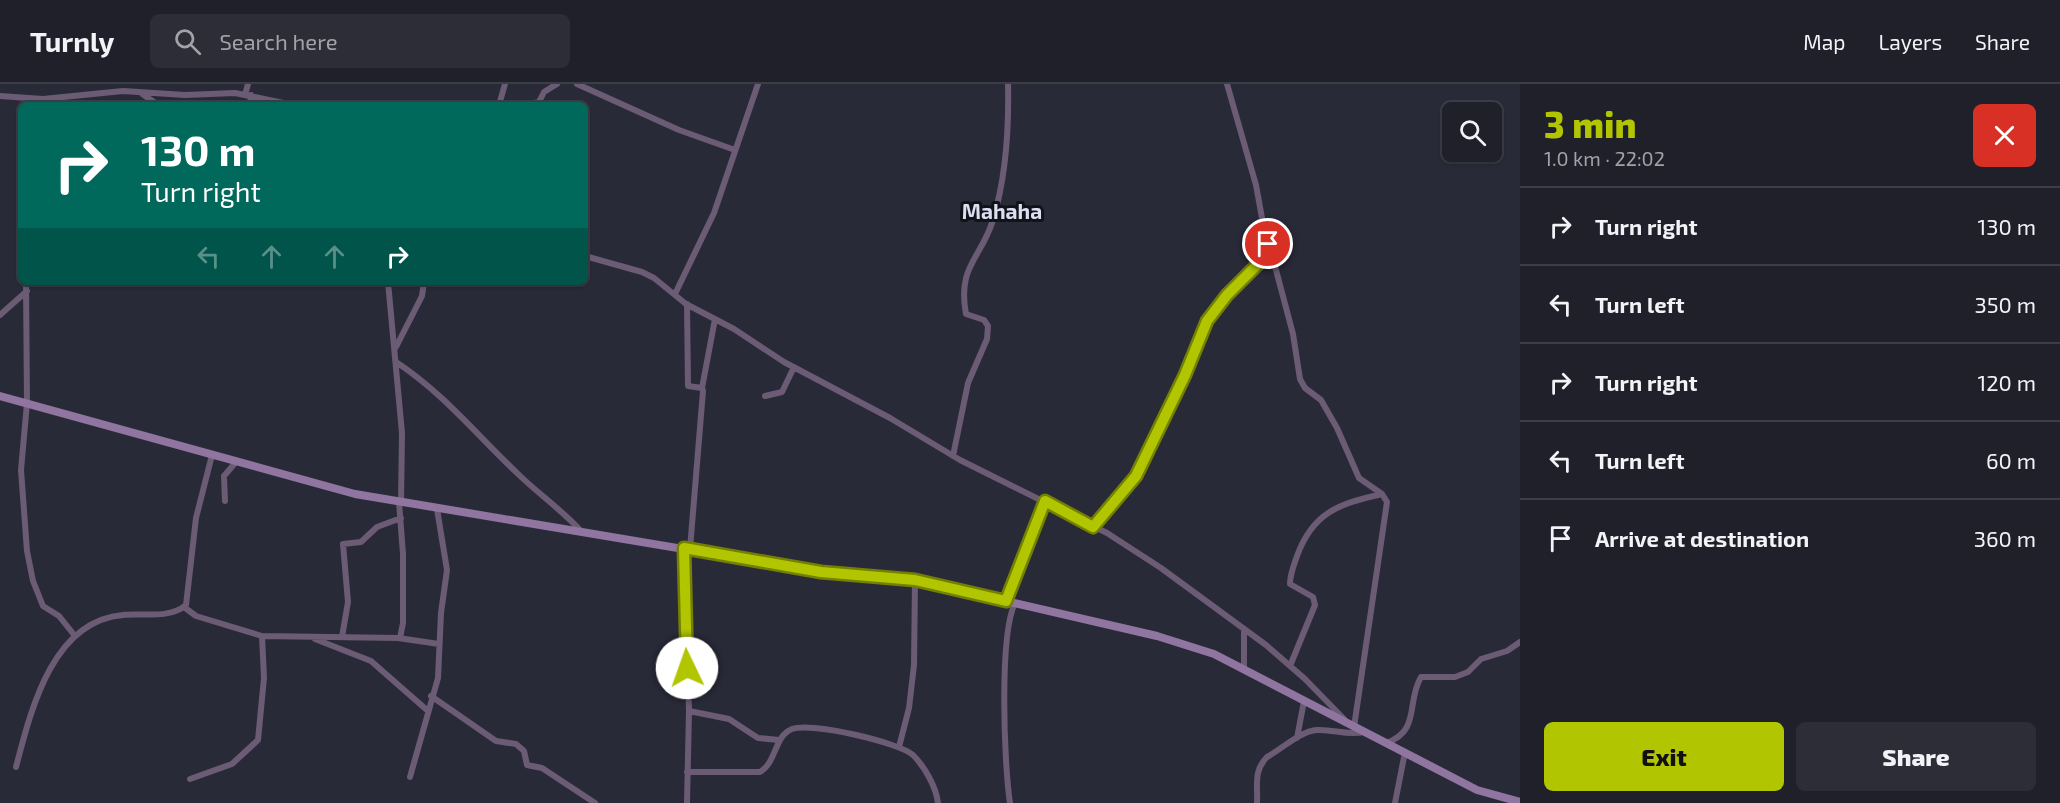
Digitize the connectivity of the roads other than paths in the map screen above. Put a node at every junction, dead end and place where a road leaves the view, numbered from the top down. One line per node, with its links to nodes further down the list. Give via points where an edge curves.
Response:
1 (248, 84): 10 (street)
2 (505, 84): 16 (street)
3 (557, 84): 17 (street, via 544,92)
4 (577, 84): 18 (street, via 686,133)
5 (758, 84): 18 (street)
6 (1008, 84): 36 (street, via 1007,140 996,207 990,228 967,270 963,296 966,314 984,320 989,331 969,383)
7 (1227, 84): 19 (street, via 1256,186)
8 (123, 87): 9 (street); 12 (street)
9 (139, 92): 10 (street); 13 (street)
10 (248, 95): 14 (street); 15 (street)
11 (0, 96): 12 (street)
12 (25, 102)
13 (154, 102)
14 (249, 102)
15 (280, 102)
16 (500, 102)
17 (539, 102)
18 (735, 150): 24 (street, via 714,213)
19 (1268, 252): 38 (street, via 1293,334 1300,379 1305,388 1322,400 1359,478); 44 (street, via 1207,321 1136,476)
20 (588, 257): 24 (street, via 642,272)
21 (388, 285): 28 (street)
22 (423, 285): 28 (street, via 418,305)
23 (27, 287): 26 (street); 34 (street)
24 (675, 294): 25 (street)
25 (687, 304): 27 (street); 31 (street, via 688,386)
26 (0, 315)
27 (715, 319): 30 (street); 31 (street)
28 (396, 348): 29 (street)
29 (396, 363): 41 (street, via 402,433); 45 (street, via 428,384)
30 (794, 367): 33 (street, via 782,392); 36 (street)
31 (702, 388): 46 (street)
32 (0, 396): 34 (main road)
33 (765, 396)
34 (27, 403): 35 (main road); 51 (street, via 21,470 33,581 43,606 59,616)
35 (212, 455): 37 (main road); 49 (street, via 196,518)
36 (953, 456): 40 (street)
37 (236, 462): 39 (street, via 224,476); 41 (main road)
38 (1382, 494): 58 (street, via 1339,506 1321,517 1304,538 1290,584 1313,597 1315,605); 64 (street, via 1388,506)
39 (225, 501)
40 (1045, 501): 44 (street); 48 (street)
41 (400, 502): 42 (main road); 43 (street)
42 (437, 509): 45 (main road); 57 (street, via 447,570)
43 (401, 518): 54 (street, via 377,527 361,542 343,544 348,602); 55 (street, via 404,595)
44 (1093, 527): 50 (street, via 1161,568)
45 (581, 531): 46 (main road)
46 (687, 548): 47 (main road, via 821,572); 63 (street)
47 (915, 580): 48 (main road); 69 (street, via 914,665 909,708)
48 (1011, 602): 59 (main road, via 1191,645); 79 (street, via 1006,738)
49 (184, 607): 51 (street, via 166,613 122,615 98,621); 52 (street, via 196,616)
50 (1244, 632): 58 (street); 59 (street)
51 (75, 636): 71 (street, via 50,669)
52 (262, 636): 53 (street); 74 (street, via 264,678 258,740 232,764)
53 (309, 636): 54 (street); 62 (street, via 371,661)
54 (342, 637): 55 (street)
55 (400, 638): 57 (street)
56 (1520, 642): 68 (street, via 1507,651 1481,659 1468,672 1455,677 1421,677 1408,726 1402,735)
57 (439, 644): 60 (street, via 438,678)
58 (1290, 666): 64 (street)
59 (1244, 669): 61 (main road)
60 (431, 696): 62 (street); 76 (street, via 496,741 516,744 524,751 527,765 542,768)
61 (1304, 701): 64 (main road); 66 (street)
62 (428, 711): 73 (street)
63 (689, 711): 67 (street, via 729,719 758,738); 72 (street)
64 (1352, 726): 65 (main road)
65 (1364, 732): 66 (street, via 1351,735 1317,730); 68 (main road)
66 (1297, 739): 80 (street, via 1262,763 1256,778)
67 (779, 740): 69 (street, via 784,732 795,728 816,728); 72 (street, via 772,758 760,771)
68 (1386, 743): 70 (main road)
69 (898, 747): 78 (street, via 913,755 936,788)
70 (1405, 752): 75 (main road, via 1477,790); 81 (street)
71 (16, 766)
72 (687, 772): 77 (street)
73 (411, 777)
74 (190, 779)
75 (1520, 802)
76 (595, 803)
77 (687, 803)
78 (939, 803)
79 (1010, 803)
80 (1257, 803)
81 (1395, 803)

